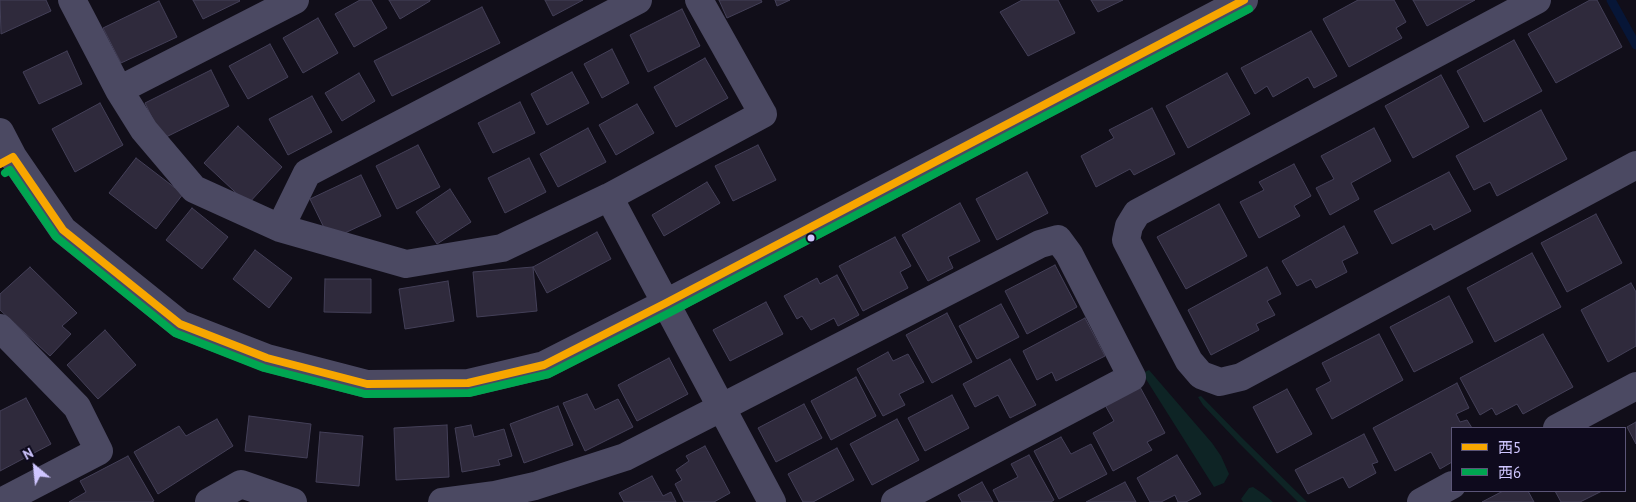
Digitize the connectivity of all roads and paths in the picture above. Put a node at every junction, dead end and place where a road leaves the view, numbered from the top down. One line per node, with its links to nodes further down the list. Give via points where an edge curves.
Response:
1 (72, 0): 7 (street)
2 (295, 0): 7 (street)
3 (638, 0): 12 (street, via 307,173)
4 (699, 0): 11 (street, via 763,114)
5 (1244, 0): 13 (street)
6 (1537, 0): 10 (street, via 1137,213 1129,226 1126,240 1189,361 1201,375 1220,382 1241,377)
7 (119, 90): 12 (street, via 144,130 194,189)
8 (0, 132): 9 (street)
9 (6, 160): 13 (street, via 63,230 180,324 267,358 367,384 468,383 544,365)
10 (1636, 165)
11 (609, 197): 12 (street, via 502,248 406,264); 13 (street)
12 (280, 228)
13 (666, 303): 16 (street)
14 (0, 328): 19 (street, via 77,407 99,452)
15 (1636, 386): 17 (street)
16 (721, 407): 22 (street, via 648,446 596,468 495,496); 23 (street); 24 (street, via 1040,244 1058,239 1069,254 1132,377)
17 (1559, 427)
18 (1451, 486): 25 (street)
19 (1, 502)
20 (209, 502): 21 (street, via 241,484)
21 (293, 502)
22 (442, 502)
23 (772, 502)
24 (895, 502)
25 (1421, 502)

